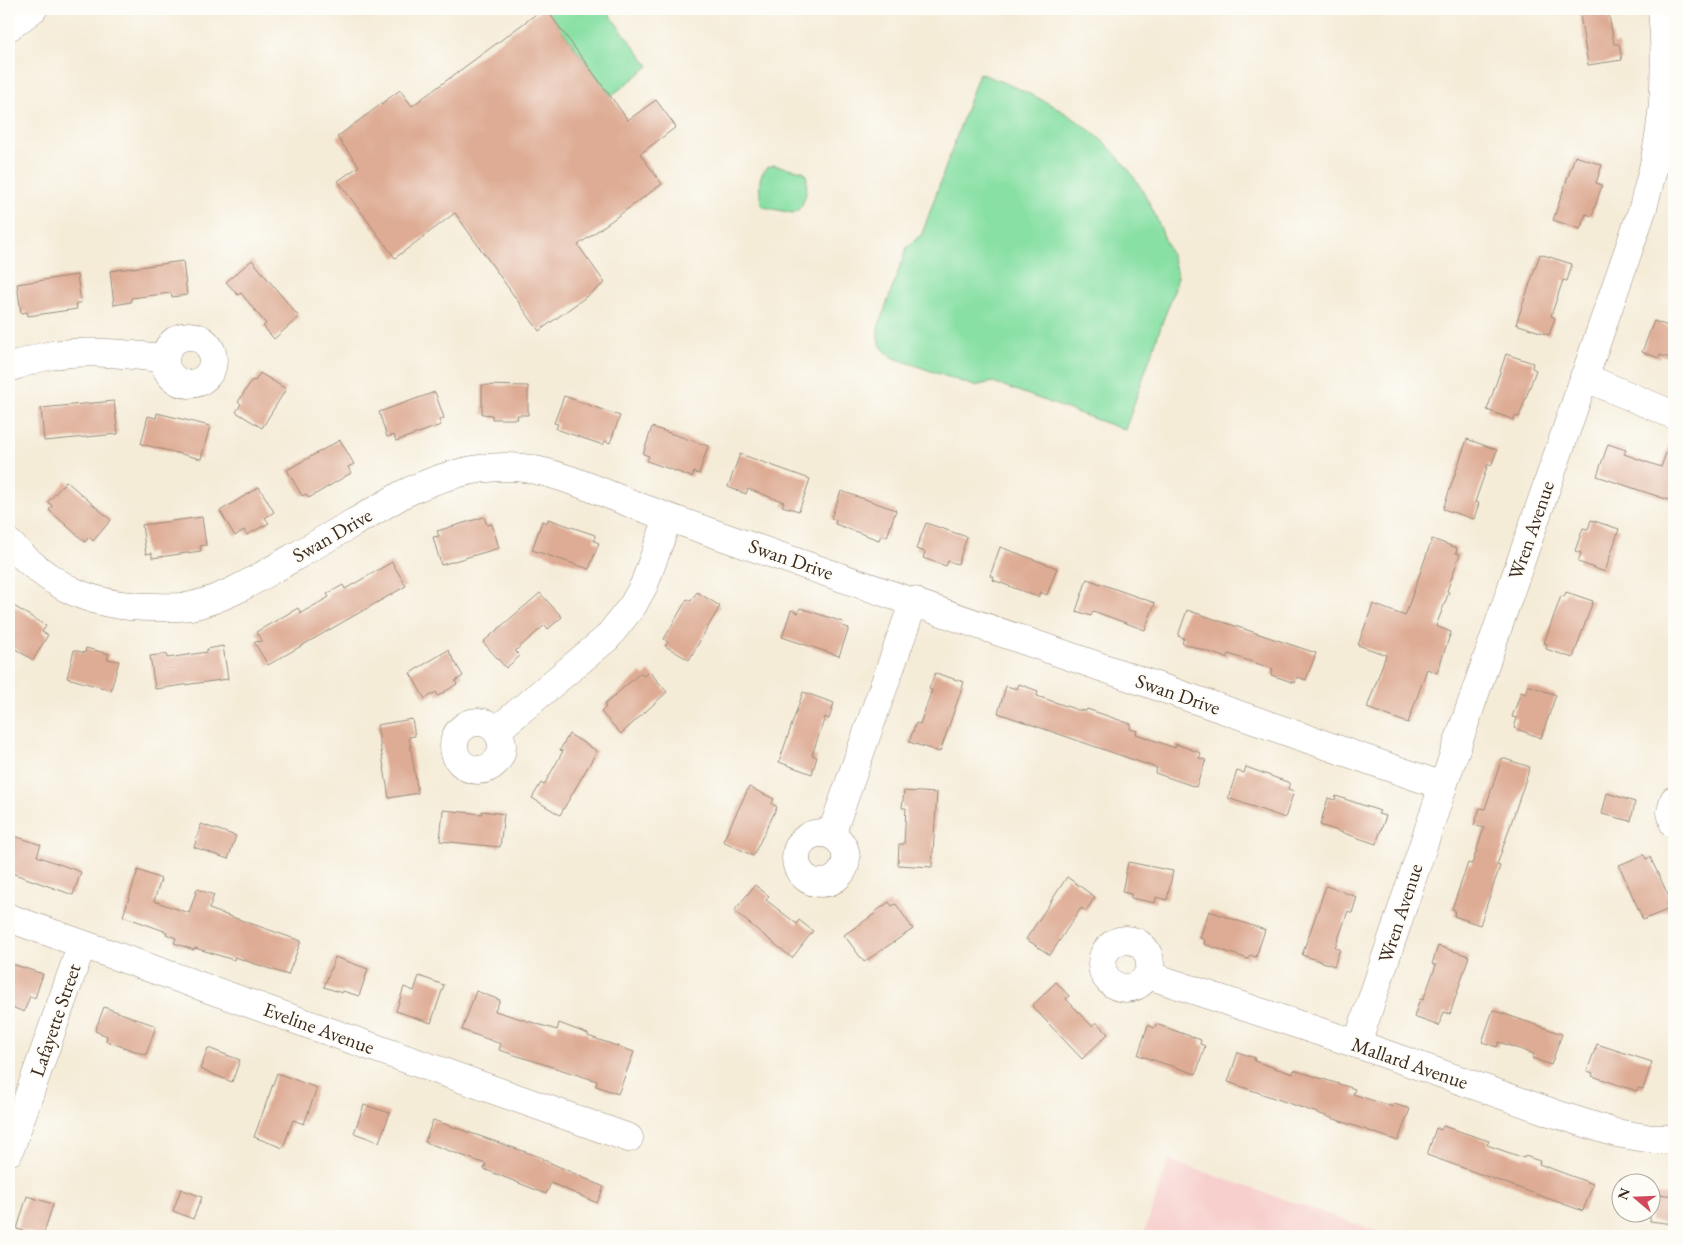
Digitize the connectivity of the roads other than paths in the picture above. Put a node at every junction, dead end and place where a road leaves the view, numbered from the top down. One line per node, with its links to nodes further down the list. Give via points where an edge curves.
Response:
1 (33, 9): 3 (street)
2 (1662, 9): 6 (street, Wren Avenue, via 1665,83 1655,158 1642,208)
3 (9, 27)
4 (164, 358): 5 (street, via 76,352 51,355)
5 (9, 368)
6 (1584, 377): 7 (street); 12 (street, Wren Avenue)
7 (1674, 415)
8 (668, 518): 9 (street, Swan Drive, via 543,472 510,467 472,470 444,477 403,494 232,593 191,606 164,607 113,605 82,595 38,571); 10 (street, Swan Drive); 11 (street, via 644,585 607,638)
9 (9, 542)
10 (914, 601): 12 (street, Swan Drive); 15 (street)
11 (497, 730)
12 (1443, 786): 19 (street, Wren Avenue)
13 (1674, 800): 14 (street, via 1671,812)
14 (1674, 824)
15 (831, 836)
16 (9, 918): 17 (street, Eveline Avenue)
17 (82, 944): 20 (street, Eveline Avenue); 22 (street, Lafayette Street)
18 (1148, 975): 19 (street, Mallard Avenue)
19 (1357, 1044): 21 (street, Mallard Avenue, via 1616,1133)
20 (628, 1138)
21 (1674, 1139)
22 (9, 1152)

